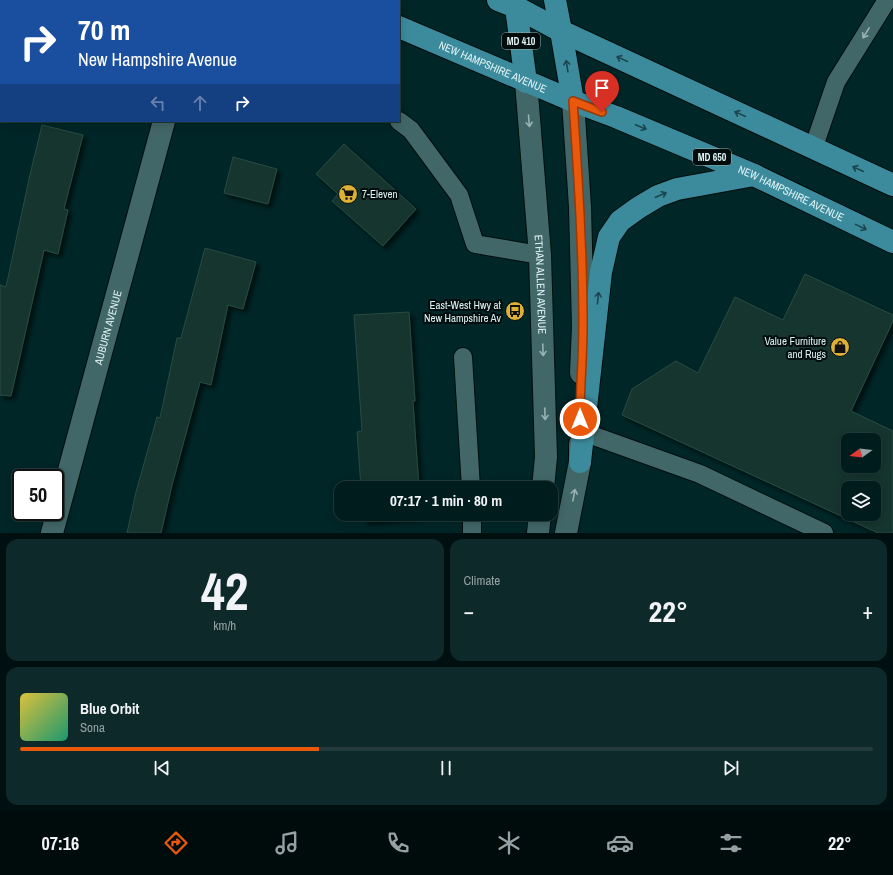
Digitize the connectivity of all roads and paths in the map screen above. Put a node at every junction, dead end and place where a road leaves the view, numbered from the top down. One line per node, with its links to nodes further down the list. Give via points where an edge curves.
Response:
1 (555, 0): 5 (main road)
2 (887, 0): 10 (lane, one-way to 10, via 836,82)
3 (510, 2): 5 (main road); 6 (main road, MD 410)
4 (400, 27): 6 (main road, NEW HAMPSHIRE AVENUE / MD 650)
5 (561, 31): 7 (main road, one-way to 5); 10 (main road, one-way to 5)
6 (526, 82): 7 (main road, NEW HAMPSHIRE AVENUE / MD 650); 14 (main road, ETHAN ALLEN AVENUE / MD 410, one-way to 14)
7 (573, 101): 11 (main road, NEW HAMPSHIRE AVENUE / MD 650, one-way to 11); 17 (main road, via 580,207 583,326)
8 (164, 122): 22 (main road, AUBURN AVENUE)
9 (399, 122): 14 (lane, via 411,130 458,195 475,244)
10 (813, 149): 12 (main road, one-way to 10)
11 (754, 175): 13 (main road, NEW HAMPSHIRE AVENUE / MD 650, one-way to 13); 16 (main road, one-way to 11, via 601,272 610,237 620,221 658,196 677,189)
12 (893, 185)
13 (893, 242)
14 (540, 255): 19 (main road, ETHAN ALLEN AVENUE / MD 410, one-way to 19, via 546,457)
15 (463, 357): 18 (lane)
16 (583, 432): 17 (main road); 26 (lane, via 700,474)
17 (580, 462): 25 (main road, one-way to 17)
18 (471, 481)
19 (544, 481)
20 (472, 521): 23 (lane)
21 (539, 521): 24 (main road)
22 (52, 533)
23 (472, 533)
24 (538, 533)
25 (566, 533)
26 (824, 533)

